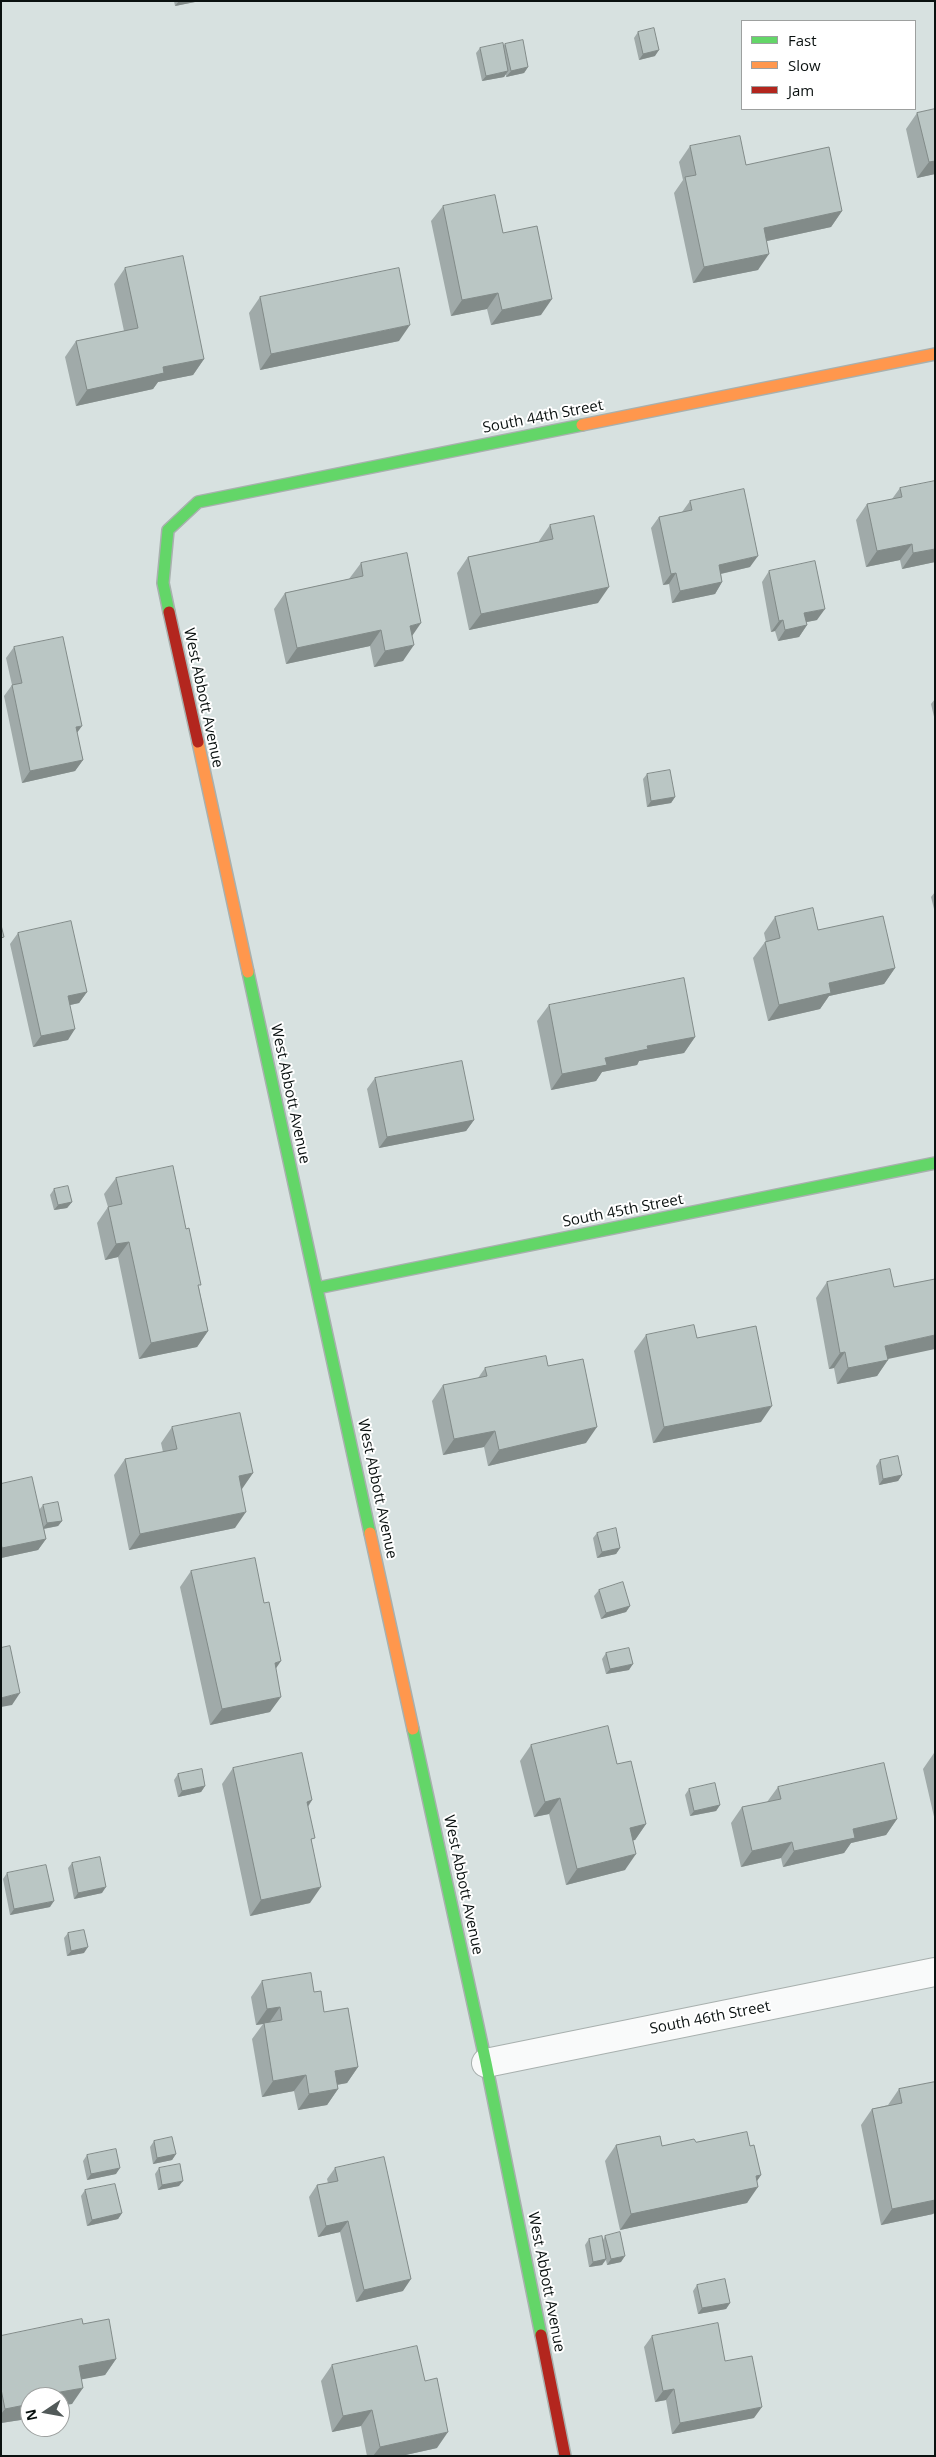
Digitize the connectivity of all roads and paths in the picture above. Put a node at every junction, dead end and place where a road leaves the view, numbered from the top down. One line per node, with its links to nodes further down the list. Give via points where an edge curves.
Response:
1 (935, 354): 2 (street, South 44th Street, via 198,502)
2 (168, 530): 4 (street, West Abbott Avenue, via 163,583)
3 (935, 1163): 4 (street, South 45th Street)
4 (318, 1288): 6 (street, West Abbott Avenue)
5 (935, 1972): 6 (street, South 46th Street)
6 (486, 2063): 7 (street, West Abbott Avenue)
7 (565, 2456)

